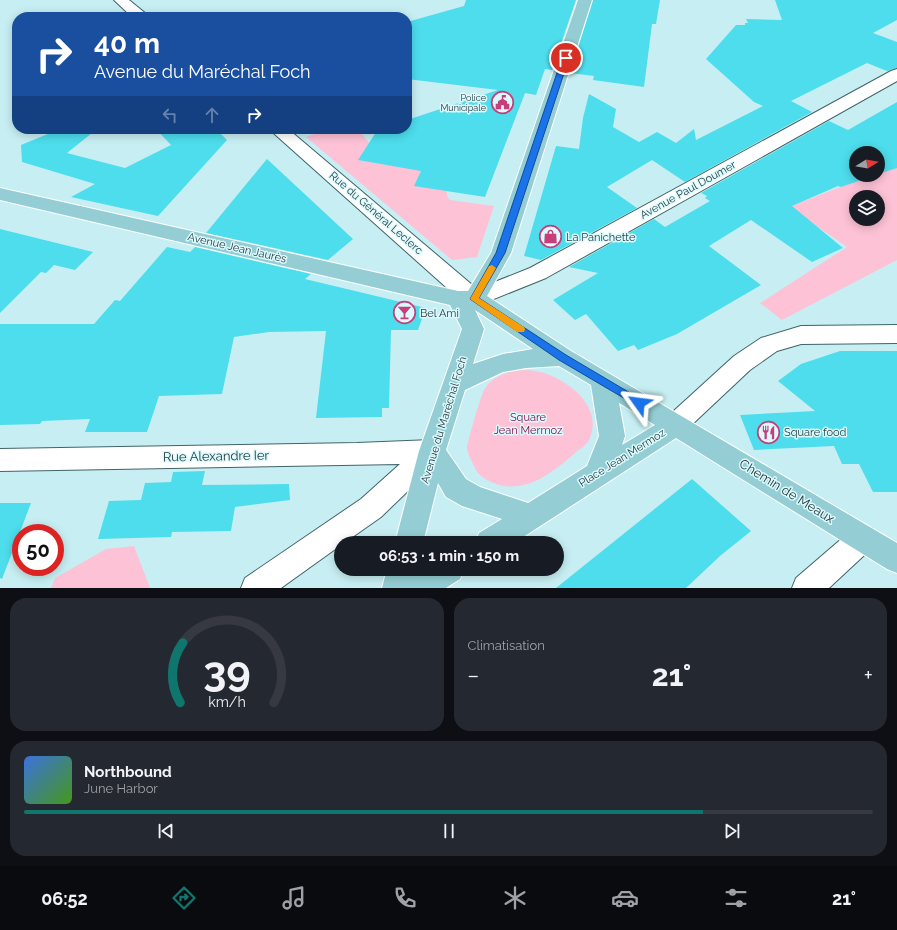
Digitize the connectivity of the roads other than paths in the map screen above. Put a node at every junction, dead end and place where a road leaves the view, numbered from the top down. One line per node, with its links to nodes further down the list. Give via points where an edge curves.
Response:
1 (121, 0): 3 (street)
2 (585, 0): 7 (main road, via 501,253)
3 (135, 12)
4 (897, 74): 7 (street, Avenue Paul Doumer, via 538,274)
5 (284, 134): 7 (street, Rue du Général Leclerc)
6 (0, 194): 7 (main road, Avenue Jean Jaurès)
7 (466, 299): 9 (main road, Place Jean Mermoz); 11 (main road, Avenue du Maréchal Foch, via 473,329)
8 (897, 334): 12 (street, via 800,335 769,344 742,363)
9 (563, 357): 10 (main road, Place Jean Mermoz); 11 (main road, via 503,363)
10 (602, 381): 12 (main road, Place Jean Mermoz); 15 (main road, via 612,436)
11 (455, 384): 13 (main road, Avenue du Maréchal Foch)
12 (676, 425): 15 (main road, Place Jean Mermoz); 19 (main road, Chemin de Meaux)
13 (432, 451): 14 (street, Rue Alexandre Ier); 16 (main road, via 456,488 472,497); 17 (main road, Avenue du Maréchal Foch); 23 (street, via 371,508)
14 (0, 460)
15 (598, 473): 16 (main road, Place Jean Mermoz)
16 (530, 516): 18 (main road, Place Jean Mermoz)
17 (411, 536)
18 (500, 536)
19 (863, 538): 20 (main road, Chemin de Meaux); 26 (street)
20 (894, 551)
21 (400, 576): 24 (main road)
22 (438, 576): 25 (main road)
23 (256, 588)
24 (397, 588)
25 (420, 588)
26 (807, 588)

